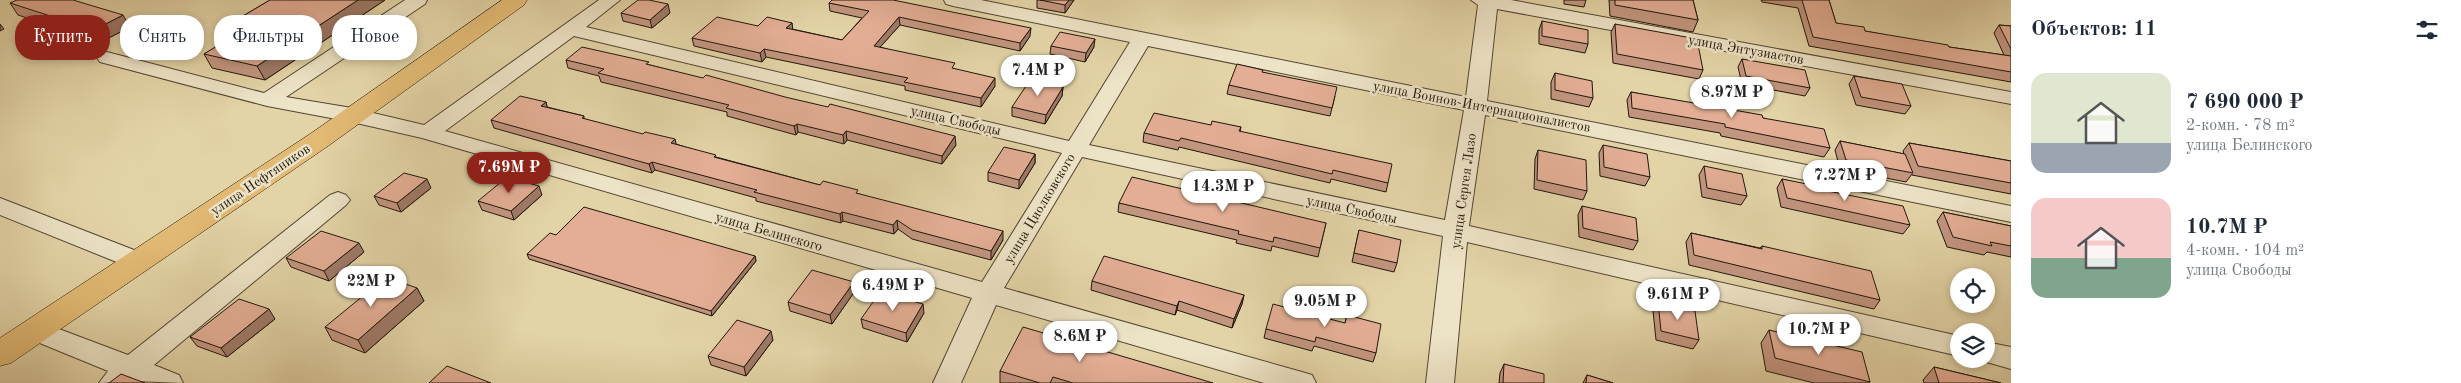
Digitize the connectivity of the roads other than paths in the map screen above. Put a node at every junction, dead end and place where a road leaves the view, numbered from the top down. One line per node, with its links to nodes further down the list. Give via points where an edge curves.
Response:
1 (418, 0): 10 (street)
2 (611, 0): 6 (street)
3 (953, 0): 7 (street, улица Воинов-Интернационалистов)
4 (1485, 0): 9 (street, улица Энтузиастов); 11 (street, улица Сергея Лазо)
5 (508, 1): 12 (main road, улица Нефтяников)
6 (570, 29): 13 (street); 14 (street, улица Свободы)
7 (1142, 39): 11 (street, улица Воинов-Интернационалистов); 14 (street, улица Циолковского)
8 (110, 59): 10 (street, улица Белинского)
9 (2011, 98)
10 (267, 100): 12 (street, улица Белинского)
11 (1476, 105): 17 (street, улица Воинов-Интернационалистов); 18 (street, улица Сергея Лазо)
12 (352, 114): 13 (street, улица Белинского); 19 (main road, улица Нефтяников, via 319,140)
13 (428, 133): 20 (street, улица Белинского)
14 (1075, 149): 18 (street, улица Свободы); 20 (street, улица Циолковского)
15 (338, 200): 26 (street)
16 (0, 206): 19 (street)
17 (2011, 214)
18 (1456, 231): 22 (street, улица Свободы); 30 (street, улица Сергея Лазо)
19 (138, 261): 21 (main road, улица Нефтяников)
20 (988, 293): 27 (street, улица Циолковского); 29 (street, улица Белинского)
21 (35, 330): 23 (main road, улица Нефтяников); 26 (street)
22 (1950, 344)
23 (0, 354)
24 (1995, 354): 25 (street)
25 (2011, 358)
26 (123, 376): 28 (street)
27 (953, 382)
28 (169, 383)
29 (1302, 383)
30 (1440, 383)

